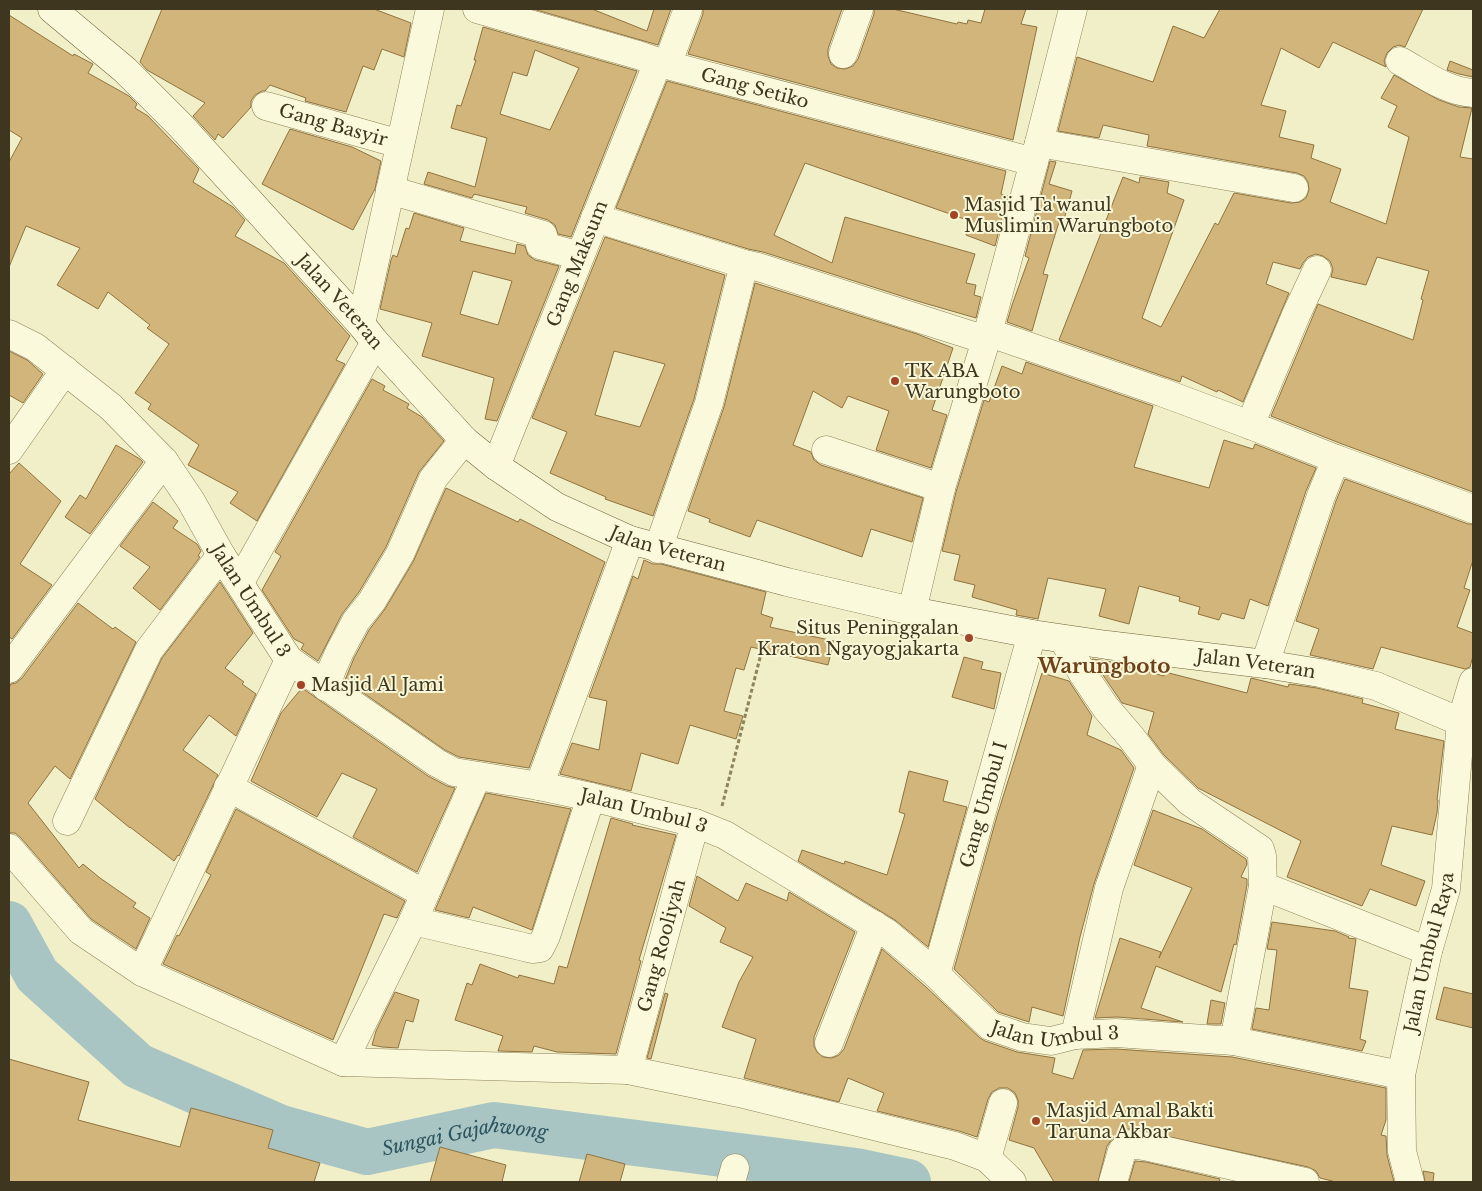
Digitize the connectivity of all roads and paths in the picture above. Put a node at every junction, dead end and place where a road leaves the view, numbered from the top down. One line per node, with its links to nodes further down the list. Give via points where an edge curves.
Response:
1 (52, 9): 20 (street, Jalan Veteran, via 125,70 180,125)
2 (477, 9): 9 (street, Gang Setiko)
3 (688, 9): 9 (street, Gang Maksum)
4 (859, 9): 7 (street)
5 (1073, 9): 13 (street)
6 (426, 10): 12 (street)
7 (843, 54)
8 (1400, 61): 10 (street, via 1448,87)
9 (663, 64): 13 (street, Gang Setiko); 16 (street, Gang Maksum)
10 (1473, 93)
11 (266, 106): 12 (street, Gang Basyir)
12 (400, 144): 15 (street)
13 (1036, 152): 14 (street, Gang Setiko); 22 (street)
14 (1294, 188)
15 (390, 190): 17 (street, via 543,234 540,245); 20 (street)
16 (595, 218): 17 (street, Gang Maksum); 18 (street)
17 (580, 256): 30 (street, Gang Maksum)
18 (744, 264): 22 (street); 34 (street, via 709,403)
19 (1317, 270): 24 (street)
20 (368, 333): 25 (street, Jalan Veteran); 36 (street)
21 (9, 334): 23 (street, Jalan Umbul 3, via 36,347)
22 (986, 336): 24 (street, via 1152,389); 31 (street)
23 (65, 370): 26 (street); 29 (street, Jalan Umbul 3, via 112,408)
24 (1250, 425): 28 (street)
25 (464, 440): 30 (street, Jalan Veteran); 45 (street, via 433,479 400,554 356,621)
26 (9, 450)
27 (826, 450): 31 (street)
28 (1336, 459): 32 (street); 42 (street)
29 (164, 461): 35 (street, Jalan Umbul 3); 43 (street)
30 (496, 466): 33 (street, Jalan Veteran, via 557,507)
31 (941, 488): 37 (street)
32 (1473, 509)
33 (630, 540): 34 (street, Jalan Veteran); 49 (street)
34 (658, 549): 37 (street, Jalan Veteran)
35 (221, 554): 36 (street, Jalan Umbul 3); 52 (street, via 149,650)
36 (240, 582): 41 (street, Jalan Umbul 3)
37 (912, 611): 38 (street, Jalan Veteran)
38 (1032, 634): 39 (street, Jalan Veteran); 61 (street, Gang Umbul I)
39 (1063, 638): 42 (street, Jalan Veteran); 47 (street, via 1101,701)
40 (761, 654): 53 (path)
41 (290, 660): 45 (street, Jalan Umbul 3); 50 (street)
42 (1264, 664): 46 (street, Jalan Veteran, via 1376,686)
43 (9, 669)
44 (1473, 682): 46 (street, Jalan Umbul Raya)
45 (326, 686): 48 (street, Jalan Umbul 3, via 437,763 454,772)
46 (1467, 728): 59 (street, Jalan Umbul Raya, via 1446,889)
47 (1152, 765): 55 (street, via 1190,802 1260,849); 62 (street, via 1109,888)
48 (477, 776): 49 (street, Jalan Umbul 3); 56 (street)
49 (539, 786): 51 (street, Jalan Umbul 3)
50 (228, 787): 56 (street); 60 (street)
51 (591, 797): 53 (street, Jalan Umbul 3); 57 (street, via 540,948 532,949)
52 (67, 821)
53 (705, 827): 58 (street, Jalan Umbul 3, via 725,835); 66 (street, Gang Rooliyah)
54 (9, 848): 60 (street, via 81,931)
55 (1264, 886): 59 (street); 63 (street)
56 (425, 894): 57 (street)
57 (413, 921): 65 (street)
58 (875, 925): 61 (street, Jalan Umbul 3); 64 (street)
59 (1428, 951): 67 (street, Jalan Umbul Raya)
60 (142, 972): 65 (street)
61 (936, 974): 62 (street, Jalan Umbul 3, via 990,1026 1022,1037 1051,1041)
62 (1075, 1035): 63 (street, Jalan Umbul 3, via 1116,1032)
63 (1234, 1041): 67 (street, Jalan Umbul 3)
64 (829, 1043)
65 (343, 1062): 66 (street)
66 (628, 1070): 69 (street, via 739,1093 936,1141)
67 (1402, 1075): 73 (street, Jalan Umbul Raya, via 1402,1150)
68 (1004, 1103): 69 (street)
69 (987, 1158): 70 (street)
70 (1012, 1182)
71 (1113, 1182): 72 (street, via 1122,1151 1131,1144)
72 (1306, 1182)
73 (1410, 1182)

